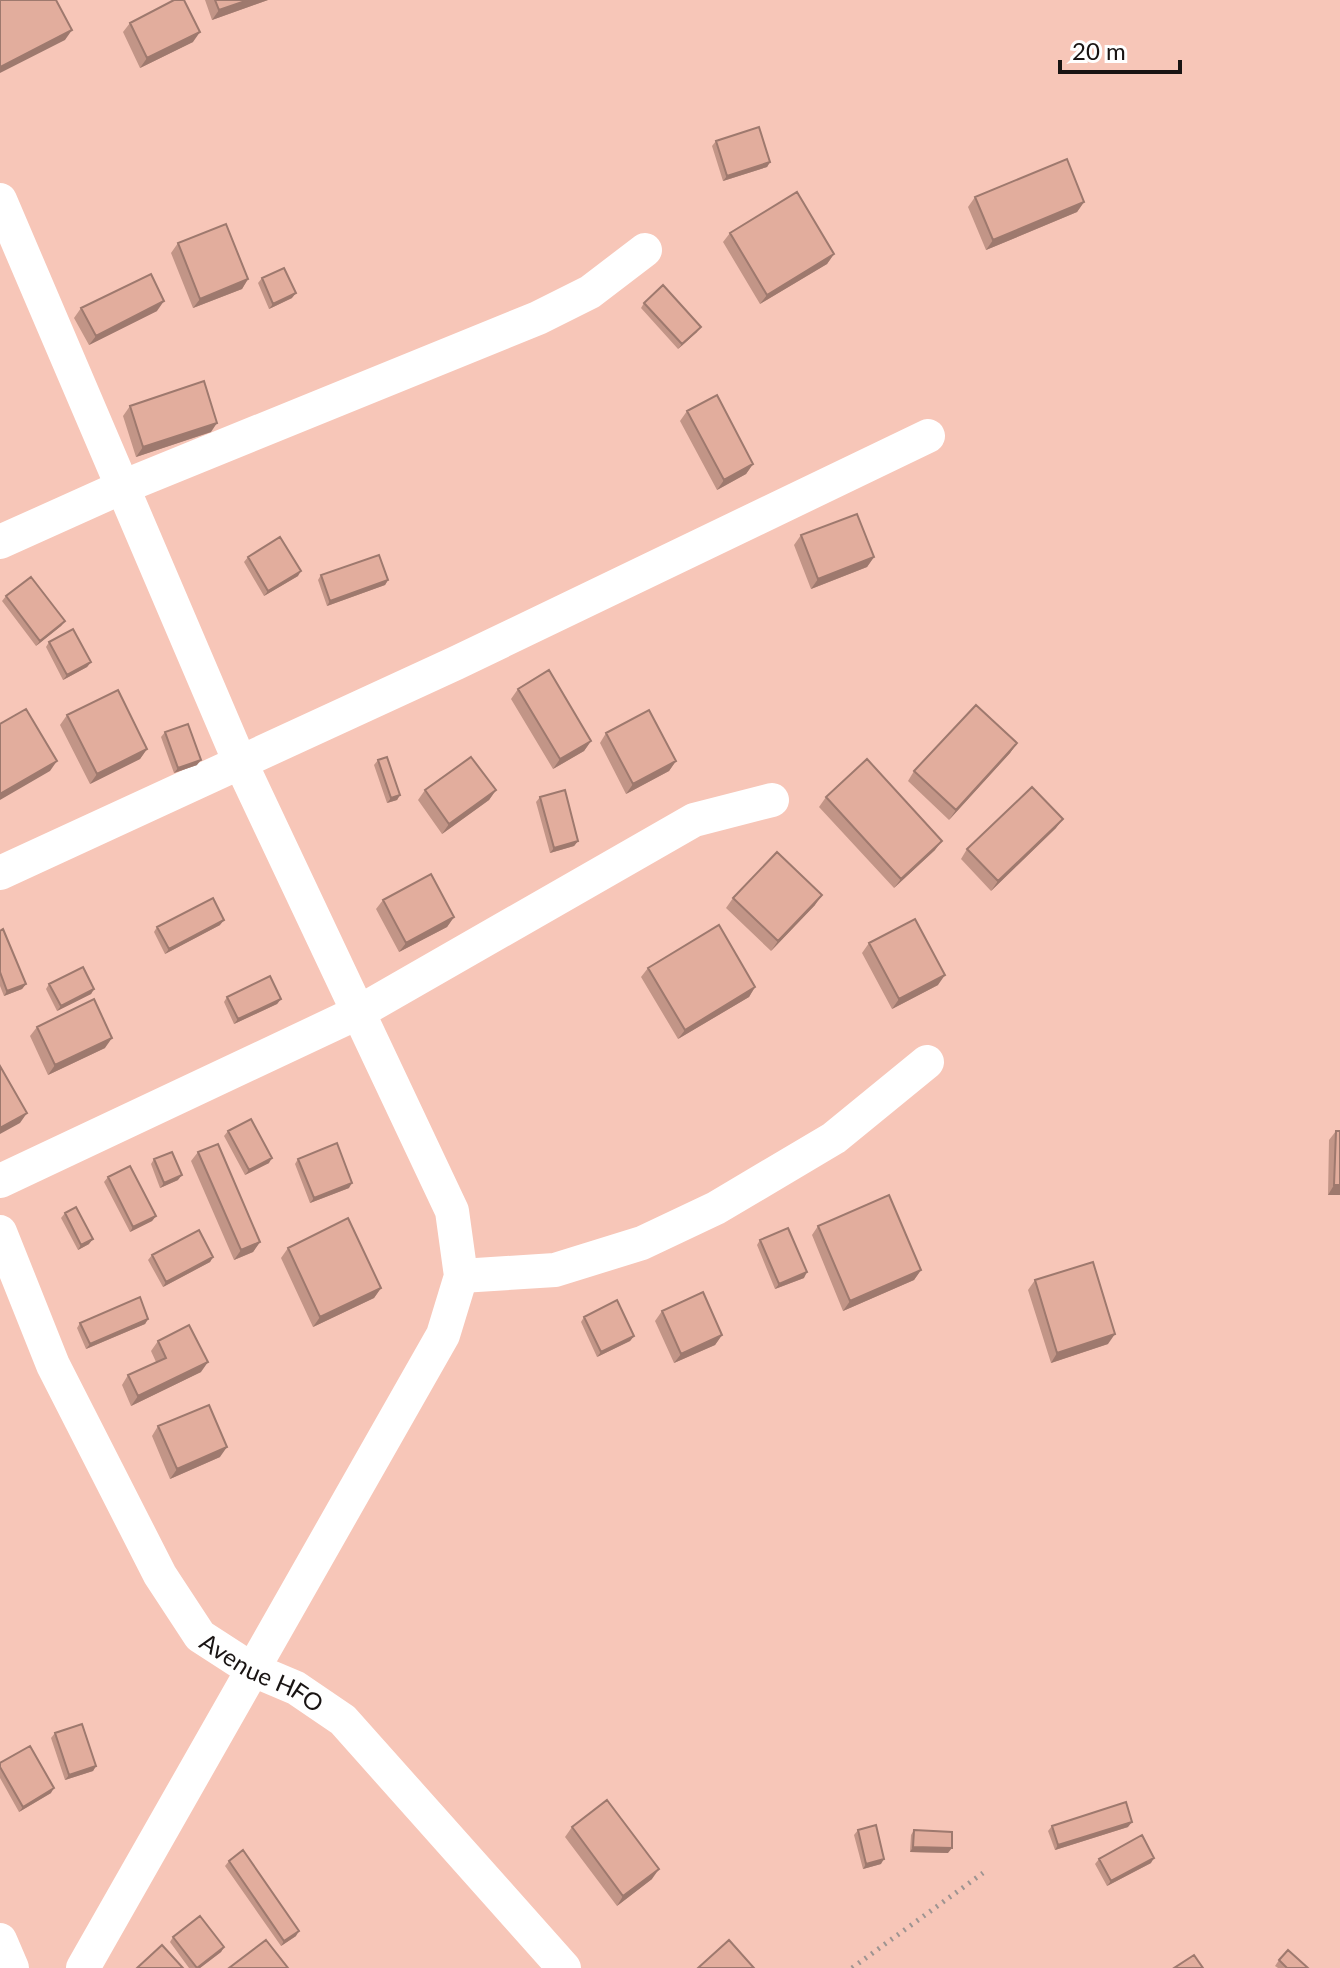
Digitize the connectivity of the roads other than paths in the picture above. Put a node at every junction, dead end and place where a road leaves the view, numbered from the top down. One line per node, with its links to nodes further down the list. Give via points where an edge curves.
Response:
1 (2, 210): 4 (street)
2 (645, 250): 4 (street, via 590,292 538,318)
3 (928, 436): 6 (street)
4 (120, 488): 5 (street); 6 (street)
5 (0, 542)
6 (242, 762): 8 (street); 9 (street)
7 (772, 800): 9 (street, via 694,820)
8 (0, 873)
9 (359, 1012): 11 (street); 13 (street, via 452,1211)
10 (927, 1062): 13 (street, via 834,1138 716,1208 642,1243 555,1270)
11 (0, 1181)
12 (0, 1232): 14 (street, Avenue HFO, via 53,1365 160,1575 200,1636)
13 (461, 1276): 14 (street, via 443,1335)
14 (251, 1669): 17 (street); 18 (street, Avenue HFO, via 296,1688 343,1720)
15 (0, 1940): 16 (street)
16 (12, 1968)
17 (83, 1968)
18 (564, 1968)

